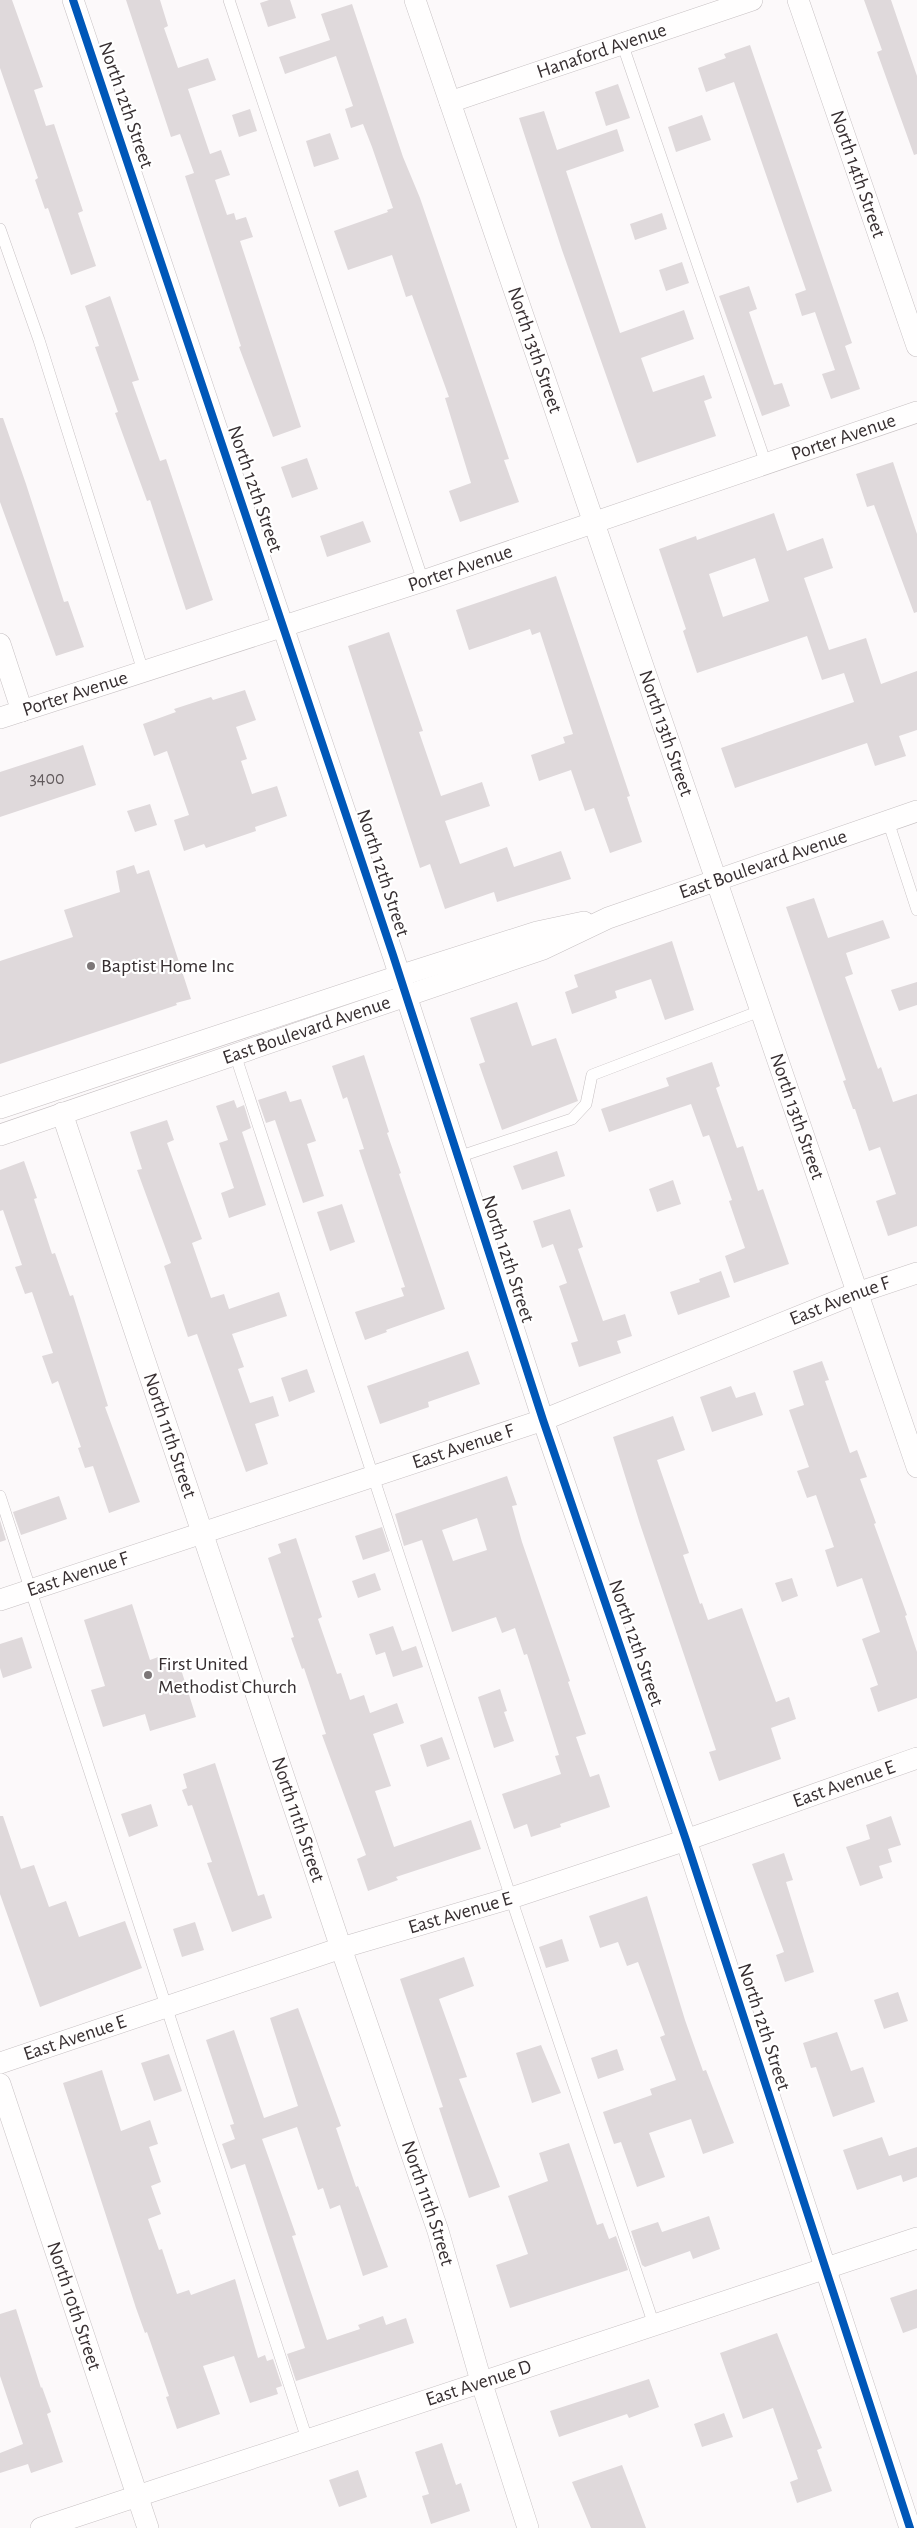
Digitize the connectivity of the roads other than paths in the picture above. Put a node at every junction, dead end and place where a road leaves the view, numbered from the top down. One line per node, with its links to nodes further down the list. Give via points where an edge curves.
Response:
1 (73, 0): 14 (street, North 12th Street)
2 (229, 0): 13 (lane)
3 (415, 0): 7 (street, North 13th Street)
4 (752, 0): 6 (street, Hanaford Avenue)
5 (798, 0): 9 (street, North 14th Street)
6 (622, 43): 7 (street, Hanaford Avenue); 11 (lane)
7 (450, 102): 12 (street, North 13th Street)
8 (0, 229): 16 (lane, via 39,340)
9 (917, 346)
10 (917, 412): 11 (street, Porter Avenue)
11 (766, 464): 12 (street, Porter Avenue)
12 (594, 523): 13 (street, Porter Avenue); 21 (street, North 13th Street)
13 (423, 581): 14 (street, Porter Avenue)
14 (284, 627): 16 (street, Porter Avenue); 24 (street, North 12th Street)
15 (0, 644): 17 (street)
16 (143, 672): 17 (street, Porter Avenue)
17 (22, 711): 18 (street, Porter Avenue)
18 (0, 718)
19 (917, 811): 20 (street, East Boulevard Avenue)
20 (888, 821): 21 (street, East Boulevard Avenue); 22 (lane)
21 (715, 881): 23 (street, East Boulevard Avenue); 26 (street, North 13th Street)
22 (917, 910)
23 (608, 918): 24 (street, East Boulevard Avenue, via 537,932); 25 (street, East Boulevard Avenue, via 544,949)
24 (399, 976): 25 (street, North 12th Street); 28 (street, East Boulevard Avenue)
25 (406, 996): 27 (street, East Boulevard Avenue); 31 (street, North 12th Street)
26 (760, 1011): 31 (lane, via 592,1075 586,1104 572,1119); 33 (street, North 13th Street)
27 (235, 1054): 29 (street, East Boulevard Avenue); 36 (lane)
28 (0, 1108)
29 (62, 1113): 30 (street, East Boulevard Avenue); 38 (street, North 11th Street)
30 (0, 1135)
31 (458, 1158): 34 (street, North 12th Street)
32 (917, 1273): 33 (street, East Avenue F)
33 (857, 1293): 34 (street, East Avenue F); 35 (street, North 13th Street)
34 (543, 1420): 36 (street, East Avenue F); 42 (street, North 12th Street)
35 (917, 1467)
36 (373, 1476): 38 (street, East Avenue F); 43 (lane)
37 (0, 1496): 39 (lane)
38 (202, 1532): 39 (street, East Avenue F); 44 (street, North 11th Street)
39 (31, 1588): 40 (street, East Avenue F); 45 (lane)
40 (0, 1600)
41 (917, 1758): 42 (street, East Avenue E)
42 (686, 1840): 43 (street, East Avenue E); 49 (street, North 12th Street)
43 (511, 1898): 44 (street, East Avenue E); 50 (lane)
44 (341, 1948): 45 (street, East Avenue E); 51 (street, North 11th Street, via 438,2231)
45 (166, 2006): 46 (street, East Avenue E); 52 (lane)
46 (0, 2062)
47 (0, 2084): 53 (street, North 10th Street)
48 (917, 2238): 49 (street, East Avenue D)
49 (825, 2270): 50 (street, East Avenue D); 57 (street, North 12th Street)
50 (654, 2325): 51 (street, East Avenue D)
51 (481, 2381): 52 (street, East Avenue D); 56 (street, North 11th Street)
52 (307, 2439): 53 (street, East Avenue D)
53 (137, 2495): 54 (street, East Avenue D); 55 (street, North 10th Street)
54 (41, 2528)
55 (148, 2528)
56 (528, 2528)
57 (910, 2528)

